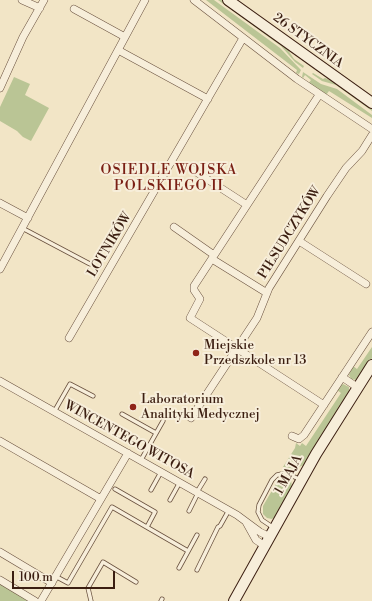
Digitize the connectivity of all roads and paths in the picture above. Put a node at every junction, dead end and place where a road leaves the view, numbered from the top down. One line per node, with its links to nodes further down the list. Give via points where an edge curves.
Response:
1 (22, 0): 6 (street)
2 (44, 0): 6 (street)
3 (145, 0): 8 (street)
4 (194, 0): 9 (street)
5 (228, 0): 14 (street, 26 STYCZNIA)
6 (40, 8): 11 (street, via 23,37)
7 (74, 9): 8 (street)
8 (125, 37): 10 (street)
9 (243, 38): 12 (street); 13 (street, LOTNIKÓW)
10 (118, 50): 13 (street); 20 (street)
11 (0, 88)
12 (319, 95): 15 (street); 19 (street)
13 (208, 100): 30 (street, LOTNIKÓW)
14 (372, 103)
15 (372, 128)
16 (372, 135): 23 (street, PIŁSUDCZYKÓW, via 362,151 346,168)
17 (190, 168): 19 (street)
18 (0, 203): 20 (street)
19 (247, 205): 24 (street)
20 (28, 218): 22 (street)
21 (174, 226): 24 (street)
22 (22, 228): 25 (lane); 26 (street)
23 (299, 241): 27 (street); 28 (street, PIŁSUDCZYKÓW)
24 (213, 257): 28 (street); 31 (street, via 193,288 200,299 190,318)
25 (90, 264)
26 (0, 269)
27 (366, 284)
28 (267, 293): 31 (street, PIŁSUDCZYKÓW, via 260,312)
29 (372, 332): 33 (street)
30 (69, 338)
31 (237, 348): 37 (street); 40 (street, PIŁSUDCZYKÓW)
32 (372, 365): 35 (street, 1 MAJA)
33 (342, 377): 35 (street); 37 (street)
34 (0, 381): 38 (street, WINCENTEGO WITOSA)
35 (357, 387): 49 (street, 1 MAJA)
36 (93, 396): 38 (lane, via 70,384)
37 (324, 405): 43 (street, via 303,436 298,439)
38 (54, 412): 45 (street, WINCENTEGO WITOSA)
39 (122, 414): 42 (lane)
40 (191, 418)
41 (163, 421): 42 (lane)
42 (156, 433): 46 (lane)
43 (292, 436)
44 (0, 441): 54 (street)
45 (128, 453): 46 (street, WINCENTEGO WITOSA); 54 (street)
46 (141, 460): 47 (street, WINCENTEGO WITOSA)
47 (161, 472): 50 (street, WINCENTEGO WITOSA); 52 (lane)
48 (206, 479): 53 (lane)
49 (301, 480): 60 (street, 1 MAJA); 60 (lane, via 286,473 281,473 272,480 258,512)
50 (180, 482): 53 (street, WINCENTEGO WITOSA); 55 (lane)
51 (115, 490): 58 (lane, via 155,512)
52 (151, 490)
53 (198, 492): 56 (lane); 57 (street, WINCENTEGO WITOSA)
54 (101, 500): 66 (street)
55 (170, 500)
56 (189, 510)
57 (229, 510): 60 (street, WINCENTEGO WITOSA, via 245,520 256,540); 64 (lane)
58 (147, 527): 61 (lane); 66 (lane, via 112,507 68,584)
59 (197, 535): 61 (lane)
60 (270, 537): 71 (street, 1 MAJA)
61 (188, 551): 63 (lane)
62 (0, 552): 66 (street)
63 (179, 568)
64 (197, 570)
65 (0, 580): 68 (street)
66 (53, 580): 69 (street)
67 (136, 582): 70 (lane, via 103,562 88,588)
68 (35, 601)
69 (41, 601)
70 (91, 601)
71 (234, 601)

